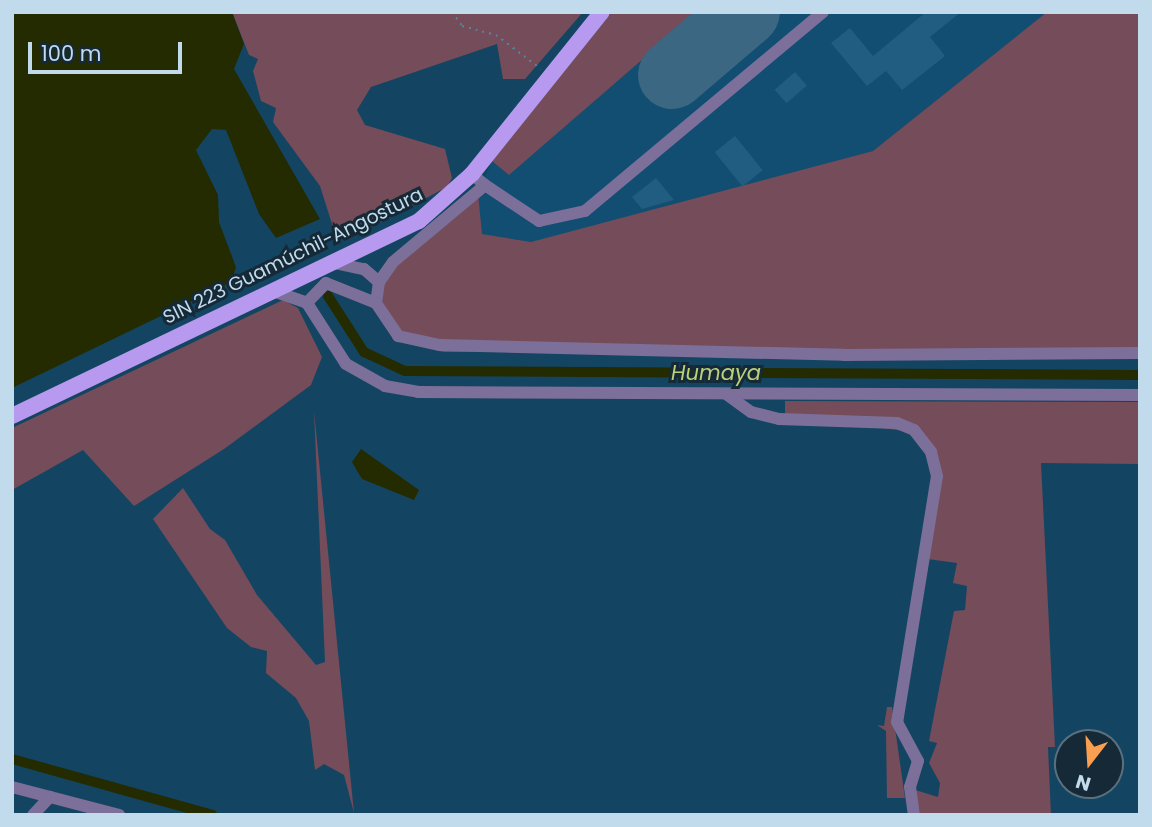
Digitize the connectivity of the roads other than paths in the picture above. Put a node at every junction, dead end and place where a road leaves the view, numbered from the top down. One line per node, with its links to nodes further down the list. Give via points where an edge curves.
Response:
1 (602, 12): 3 (main road, SIN 223 Guamúchil-Angostura, via 551,75)
2 (823, 12): 3 (street, via 585,211 538,220)
3 (479, 179): 4 (main road, SIN 223 Guamúchil-Angostura, via 419,221); 5 (street, via 393,261)
4 (329, 262): 5 (street, via 364,269); 6 (main road, SIN 223 Guamúchil-Angostura)
5 (379, 282): 8 (street)
6 (273, 291): 7 (street); 13 (main road, SIN 223 Guamúchil-Angostura)
7 (307, 303): 8 (street, via 326,283); 10 (street, via 346,364 385,386 452,394)
8 (376, 303): 9 (street, via 398,336 453,346)
9 (1140, 354)
10 (726, 394): 11 (street); 14 (street, via 751,412)
11 (778, 394): 12 (street); 14 (street)
12 (1140, 395)
13 (12, 416)
14 (779, 419): 19 (street, via 897,423 914,430 931,452 937,476 897,722 918,761 910,787)
15 (12, 787): 16 (street)
16 (50, 797): 17 (street); 18 (street)
17 (33, 815)
18 (119, 815)
19 (914, 815)

